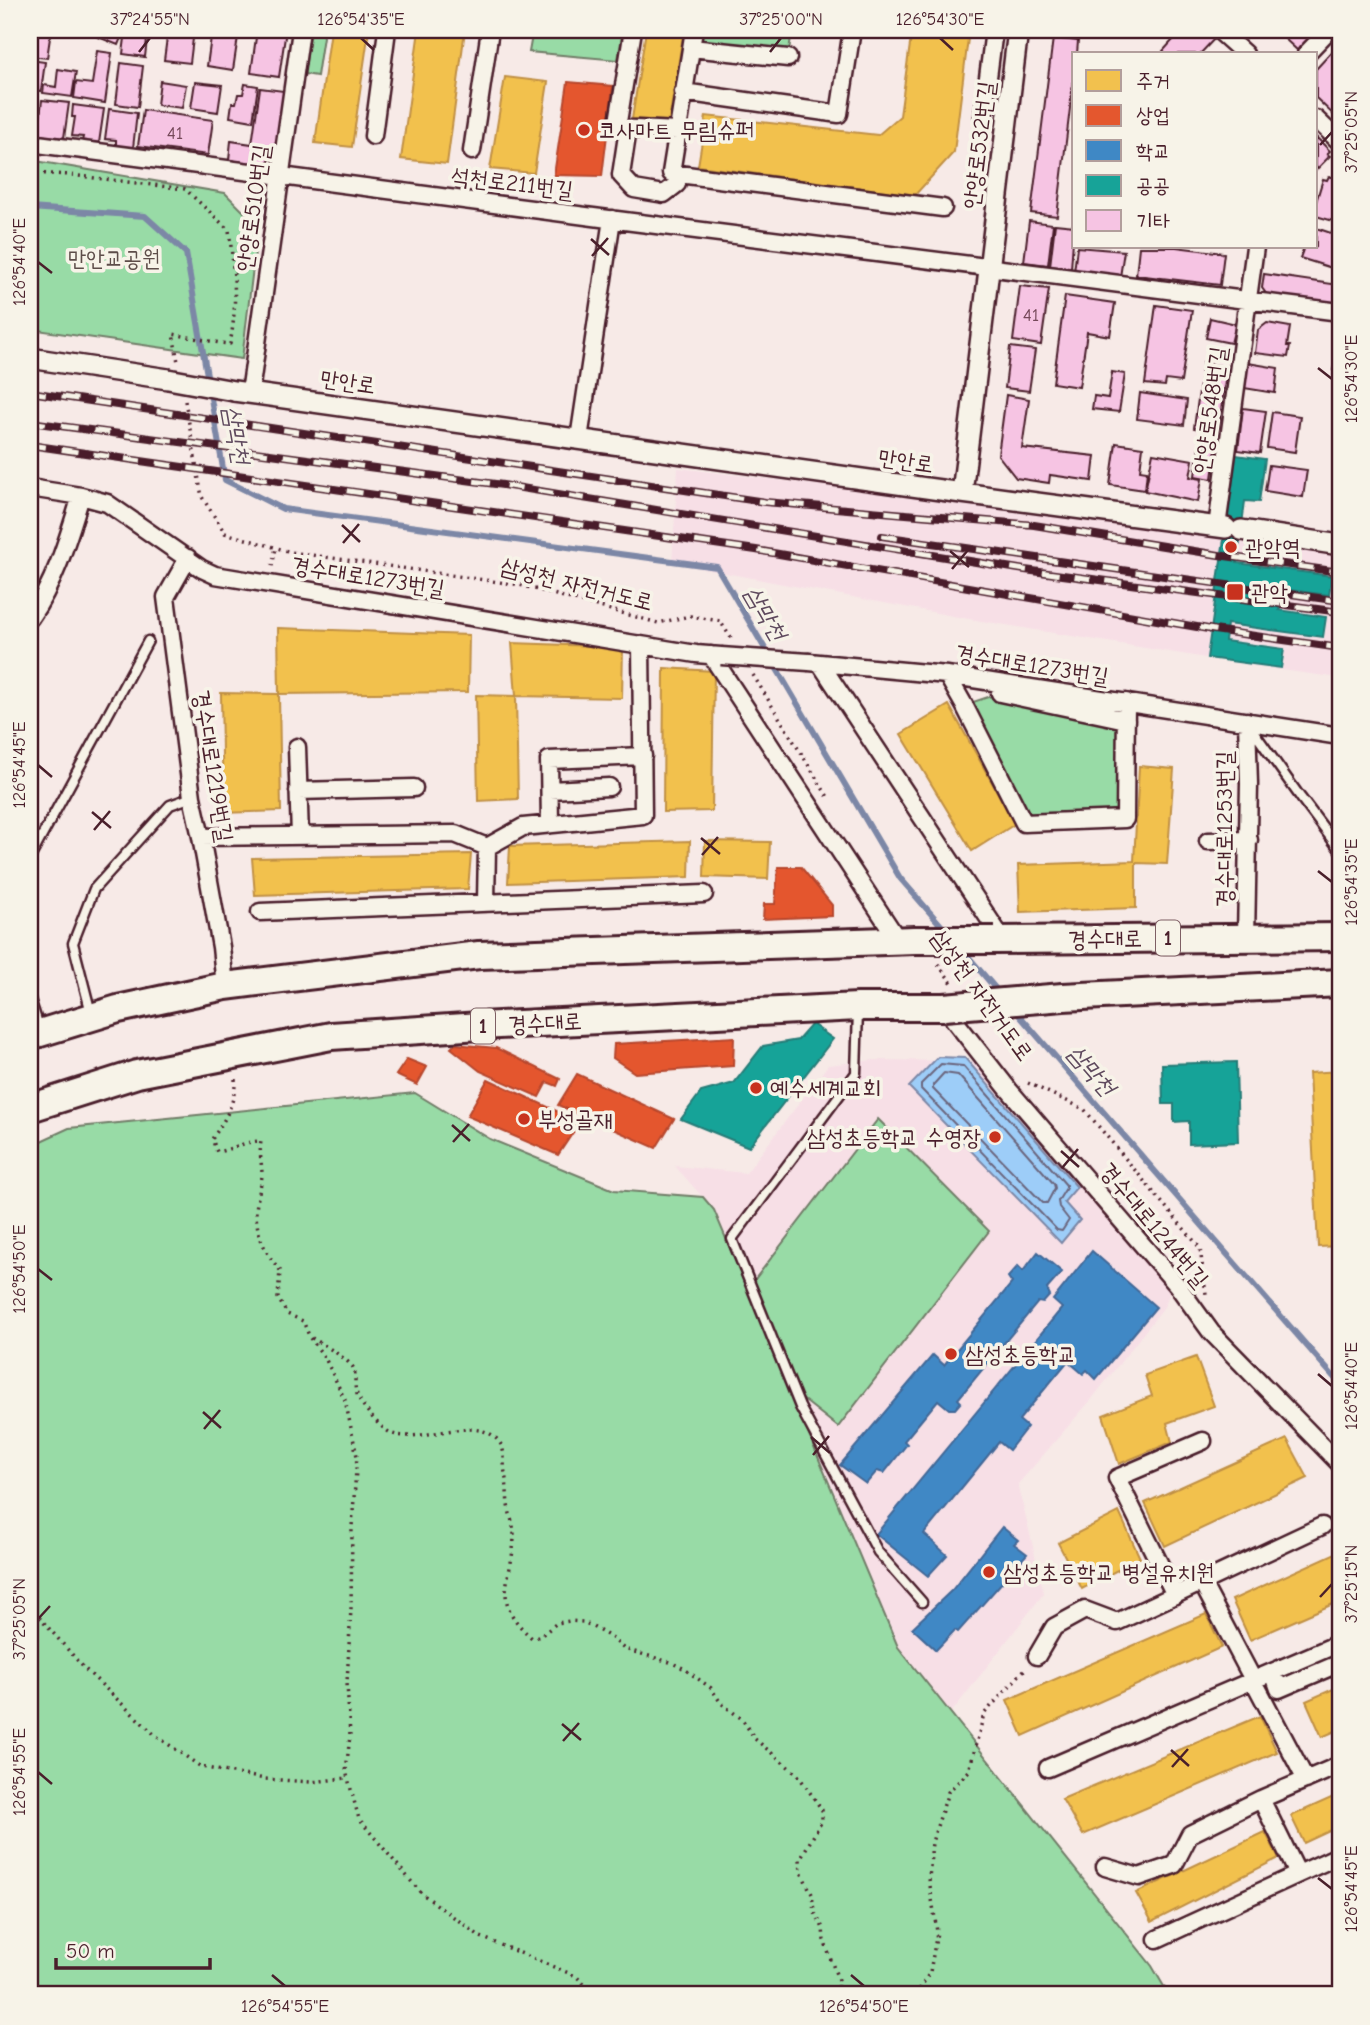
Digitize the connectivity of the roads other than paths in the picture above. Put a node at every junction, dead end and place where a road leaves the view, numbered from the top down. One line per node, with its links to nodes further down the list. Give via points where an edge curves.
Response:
1 (301, 30): 24 (street, 안양로510번길)
2 (387, 30): 20 (street)
3 (490, 30): 23 (street)
4 (633, 30): 18 (street, via 617,128)
5 (694, 30): 11 (street)
6 (852, 30): 15 (street, via 839,114)
7 (994, 30): 16 (street)
8 (1018, 30): 29 (street, 안양로532번길)
9 (1218, 30): 12 (street)
10 (1329, 30): 13 (street)
11 (691, 48): 14 (street); 15 (street)
12 (1243, 52)
13 (1308, 52)
14 (788, 58)
15 (683, 92): 19 (street)
16 (983, 117)
17 (1318, 121): 21 (street)
18 (628, 129): 19 (street); 25 (street, via 621,175 634,189 664,194)
19 (677, 131): 26 (street, via 671,173)
20 (373, 136)
21 (1340, 142)
22 (30, 143): 24 (street, 석천로211번길)
23 (472, 151)
24 (282, 176): 27 (street, 석천로211번길); 33 (street, 안양로510번길)
25 (677, 184)
26 (943, 208)
27 (612, 219): 29 (street, 석천로211번길); 34 (street)
28 (1255, 248): 30 (street, 안양로548번길)
29 (988, 267): 30 (street); 36 (street, 안양로532번길)
30 (1248, 299): 31 (street); 38 (street, 안양로548번길)
31 (1340, 312)
32 (30, 358): 33 (street, 만안로, bridge, via 174,377)
33 (242, 392): 34 (street, 만안로)
34 (579, 439): 36 (street, 만안로)
35 (30, 488): 37 (street, 경수대로1273번길)
36 (962, 493): 38 (street, 만안로)
37 (81, 496): 40 (street, 경수대로1273번길, via 107,503); 41 (street, via 65,550)
38 (1228, 529): 39 (street, 만안로)
39 (1340, 545)
40 (188, 558): 43 (street, 경수대로1273번길, via 215,575); 58 (street, 경수대로1219번길, via 166,597)
41 (30, 618)
42 (148, 641): 66 (lane)
43 (641, 645): 44 (street, 경수대로1273번길); 53 (street)
44 (716, 655): 45 (street, 경수대로1273번길, bridge); 72 (street)
45 (815, 662): 46 (street, 경수대로1273번길); 73 (street)
46 (947, 675): 48 (street, 경수대로1273번길); 49 (street, via 1024,823 1125,819)
47 (1000, 693): 49 (street)
48 (1126, 702): 49 (street); 50 (street, 경수대로1273번길)
49 (1126, 720)
50 (1247, 721): 51 (street, 경수대로1273번길); 62 (street, 경수대로1253번길); 65 (lane)
51 (1340, 736)
52 (297, 747): 57 (street)
53 (643, 755): 56 (street, via 550,760); 59 (street, via 643,816)
54 (609, 787): 56 (street)
55 (414, 788): 57 (street)
56 (550, 790): 59 (street)
57 (298, 791): 60 (street)
58 (192, 797): 61 (street, 경수대로1219번길); 79 (lane, via 170,805 94,889 73,943)
59 (550, 824): 64 (street, via 523,827)
60 (300, 836): 61 (street); 64 (street, via 455,834)
61 (201, 837): 75 (street, 경수대로1219번길)
62 (1248, 840): 63 (street); 70 (street, 경수대로1253번길)
63 (1208, 841)
64 (487, 846): 68 (street)
65 (1340, 850)
66 (30, 858)
67 (704, 894): 68 (street)
68 (486, 902): 69 (street)
69 (260, 912)
70 (1246, 937): 71 (main road, 경수대로 / 1); 73 (main road, 경수대로 / 1)
71 (1340, 937)
72 (906, 940): 73 (main road, 1, bridge); 75 (main road, 1, via 479,955)
73 (999, 940)
74 (1340, 983): 77 (main road, 1, bridge)
75 (225, 986): 79 (main road, 1)
76 (30, 999): 80 (lane)
77 (951, 999): 78 (main road, 경수대로 / 1); 83 (street, 경수대로1244번길, via 1009,1090 1177,1285 1211,1332)
78 (858, 1007): 81 (main road, 경수대로 / 1, via 331,1036 137,1074); 87 (lane, via 856,1073 732,1239 800,1407 823,1451 878,1552)
79 (92, 1017): 80 (main road, 1)
80 (35, 1034)
81 (30, 1108)
82 (1203, 1441): 86 (street, via 1117,1478)
83 (1340, 1464)
84 (1322, 1526): 85 (street)
85 (1202, 1583): 86 (street); 92 (street)
86 (1175, 1595): 89 (street, via 1117,1622 1085,1610 1054,1627)
87 (922, 1602)
88 (1340, 1643): 91 (street)
89 (1037, 1656)
90 (1340, 1663): 91 (street, via 1279,1689)
91 (1273, 1672): 92 (street)
92 (1253, 1680): 94 (street); 95 (street)
93 (1340, 1765): 95 (street)
94 (1048, 1768)
95 (1306, 1780): 96 (street)
96 (1261, 1799): 98 (street, via 1190,1834 1174,1865 1139,1877); 99 (street)
97 (1340, 1854): 99 (street)
98 (1105, 1867)
99 (1298, 1874): 100 (street)
100 (1157, 1939)

